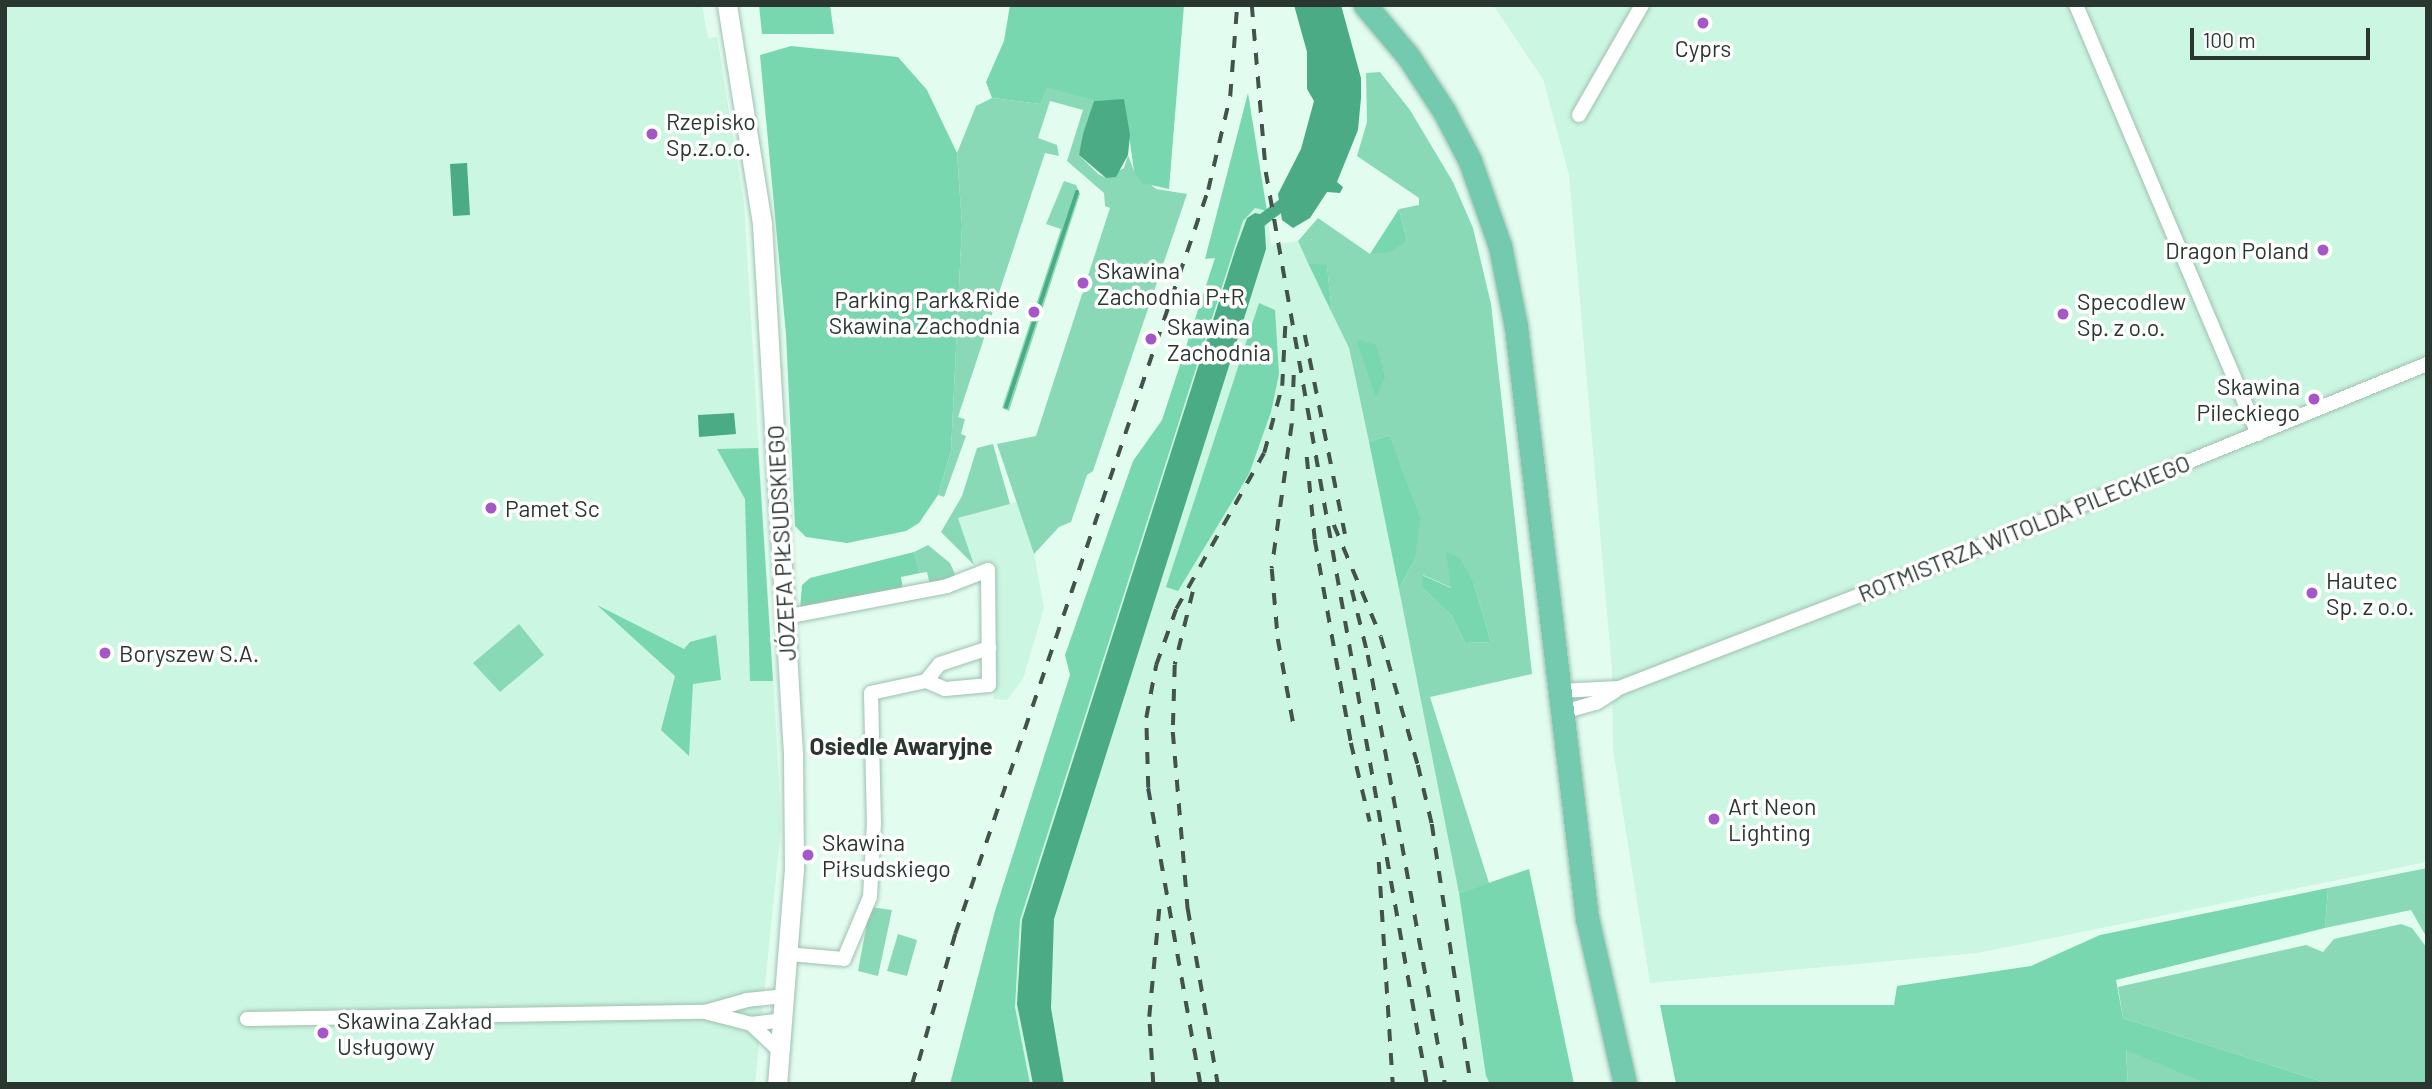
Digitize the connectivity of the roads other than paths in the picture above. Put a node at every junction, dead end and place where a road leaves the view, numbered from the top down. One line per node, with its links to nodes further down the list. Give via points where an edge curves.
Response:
1 (727, 5): 8 (main road, JÓZEFA PIŁSUDSKIEGO, via 762,224)
2 (1642, 5): 5 (street)
3 (2076, 5): 7 (street)
4 (1370, 11): 12 (main road, via 1421,73 1458,135 1500,246 1516,327)
5 (1579, 115)
6 (2427, 364): 7 (street, ROTMISTRZA WITOLDA PILECKIEGO)
7 (2258, 434): 11 (street, ROTMISTRZA WITOLDA PILECKIEGO)
8 (785, 617): 9 (street, via 947,586 988,570); 13 (main road, JÓZEFA PIŁSUDSKIEGO, via 795,820)
9 (989, 648): 10 (street, via 940,664); 10 (street, via 989,685 945,689)
10 (926, 681): 13 (street, via 871,692 871,888 850,948 844,958)
11 (1619, 688): 12 (street, ROTMISTRZA WITOLDA PILECKIEGO); 12 (street, ROTMISTRZA WITOLDA PILECKIEGO, via 1596,703)
12 (1559, 702): 21 (main road, via 1587,918)
13 (788, 954): 14 (main road, JÓZEFA PIŁSUDSKIEGO)
14 (784, 996): 15 (street); 17 (main road, JÓZEFA PIŁSUDSKIEGO)
15 (705, 1012): 16 (street); 18 (street)
16 (247, 1019)
17 (782, 1020): 18 (street); 19 (main road, JÓZEFA PIŁSUDSKIEGO)
18 (751, 1024): 19 (street)
19 (780, 1051): 20 (main road, JÓZEFA PIŁSUDSKIEGO)
20 (777, 1084)
21 (1625, 1084)

